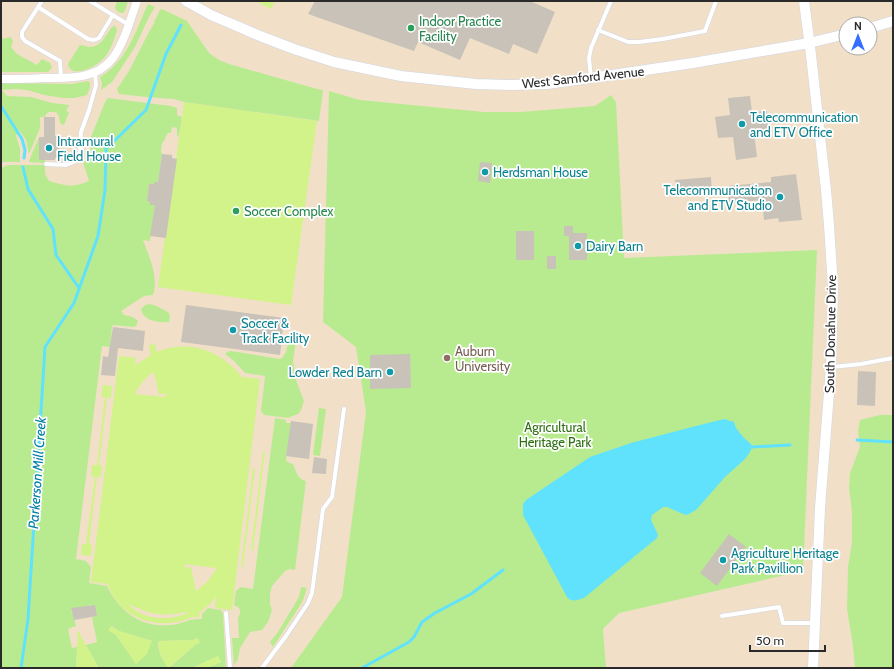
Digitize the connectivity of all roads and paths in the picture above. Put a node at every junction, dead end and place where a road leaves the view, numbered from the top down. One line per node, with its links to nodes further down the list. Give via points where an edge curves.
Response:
1 (42, 1): 8 (lane)
2 (90, 1): 9 (lane)
3 (137, 1): 11 (street)
4 (186, 1): 18 (street, West Samford Avenue, via 211,15 294,49 334,62 401,76 510,85 548,84)
5 (611, 1): 13 (lane)
6 (716, 1): 13 (lane, via 705,31 657,40 628,42)
7 (804, 1): 15 (street, South Donahue Drive)
8 (38, 7): 9 (lane, via 88,39 94,40 100,38); 17 (lane, via 22,32 22,37 25,42 60,61)
9 (113, 15): 11 (lane)
10 (893, 21): 12 (street)
11 (129, 25): 16 (street, via 112,58)
12 (878, 26)
13 (598, 30): 18 (lane, via 589,58)
14 (838, 36): 15 (street, West Samford Avenue)
15 (810, 43): 18 (street, West Samford Avenue); 22 (street, South Donahue Drive, via 829,225 832,287)
16 (95, 72): 17 (street, via 75,78); 20 (lane, via 96,85 81,132 79,160 66,165)
17 (61, 78): 19 (street)
18 (591, 78)
19 (1, 79)
20 (46, 164)
21 (893, 358): 22 (lane)
22 (831, 367): 26 (street, South Donahue Drive, via 820,508)
23 (344, 410): 28 (lane, via 332,497 323,508 312,593 286,636)
24 (226, 613): 27 (lane)
25 (722, 616): 26 (lane, via 779,607 783,623)
26 (815, 623): 29 (street, South Donahue Drive)
27 (230, 668)
28 (262, 668)
29 (813, 668)

